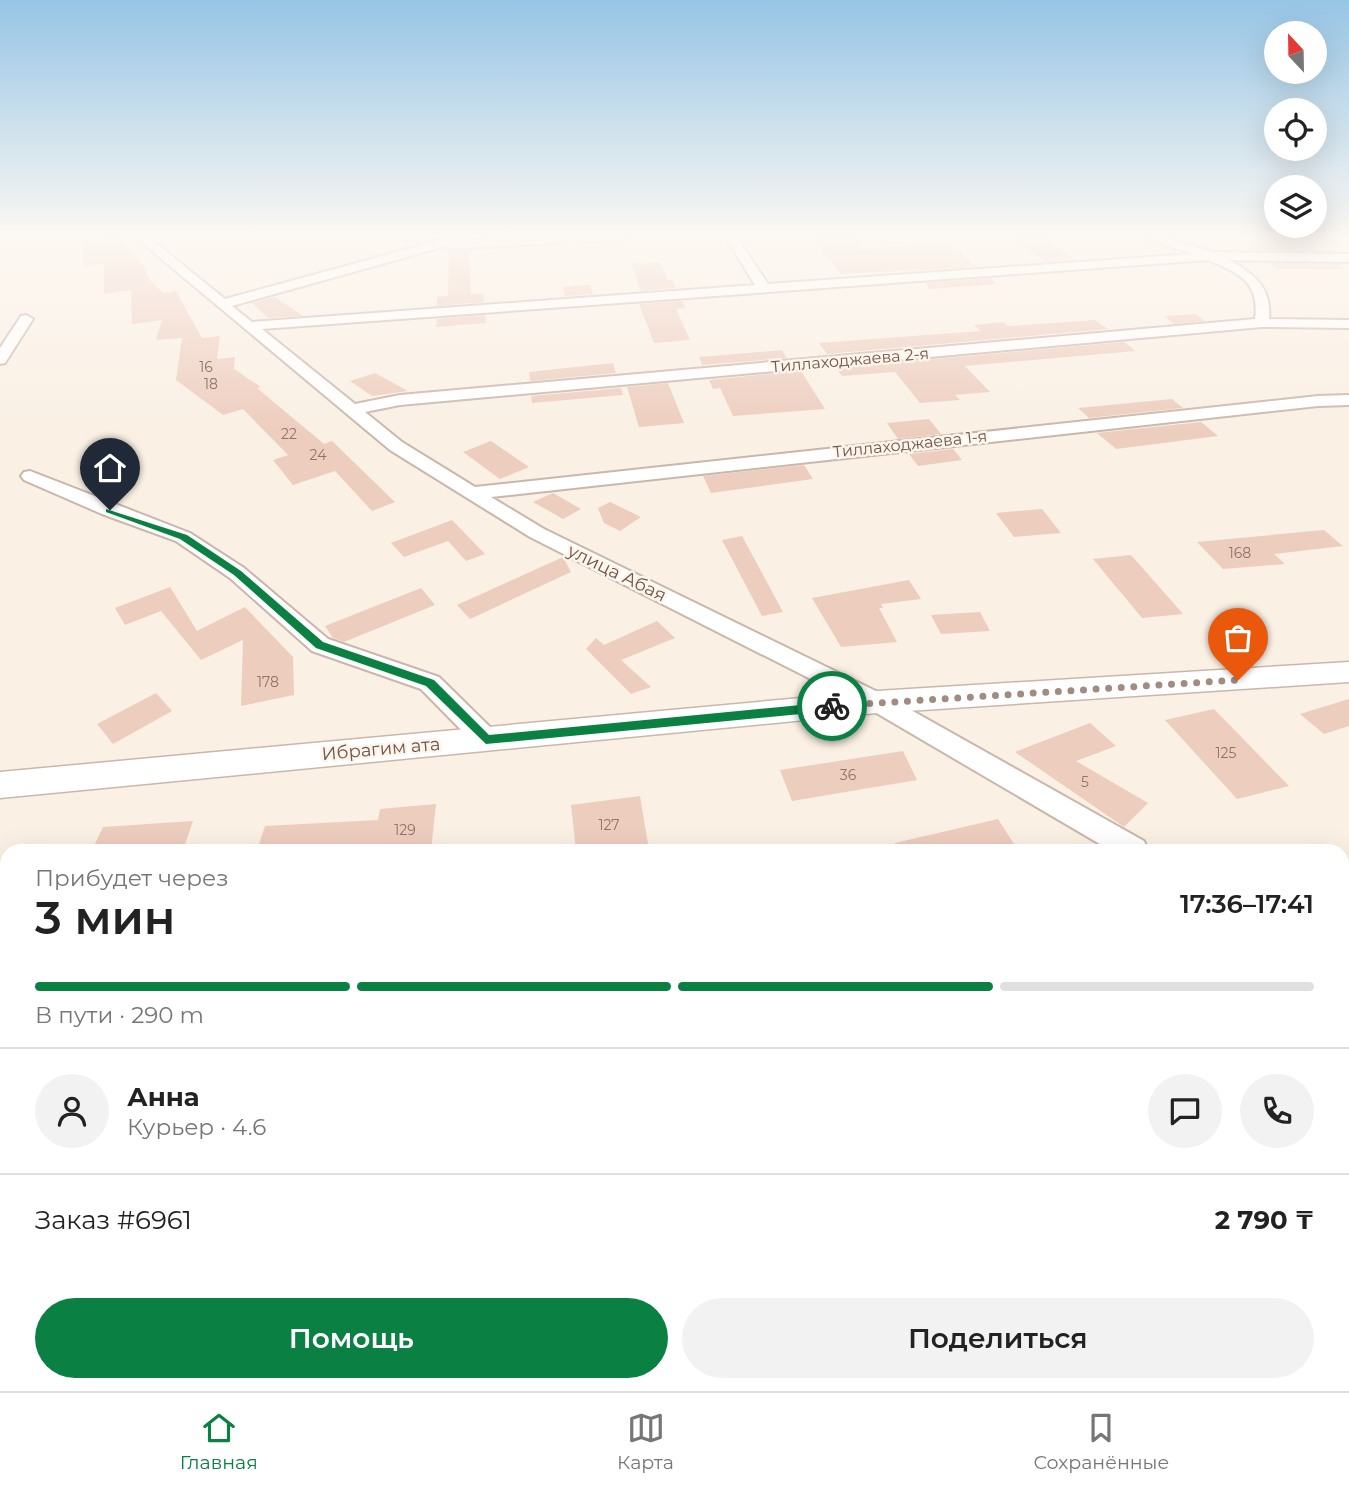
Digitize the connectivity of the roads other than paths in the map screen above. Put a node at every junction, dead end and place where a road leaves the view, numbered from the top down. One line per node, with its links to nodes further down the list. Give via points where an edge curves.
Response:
1 (219, 301): 5 (street, улица Абая)
2 (234, 301): 5 (street)
3 (580, 301): 9 (street)
4 (1263, 301): 7 (street)
5 (223, 304): 9 (street, улица Абая)
6 (26, 318): 10 (street)
7 (1262, 323): 8 (street, Тиллаходжаева 2-я); 12 (street, Тиллаходжаева 2-я, via 400,400)
8 (1349, 324)
9 (250, 326): 12 (street, улица Абая)
10 (0, 360)
11 (1349, 400): 14 (street, Тиллаходжаева 1-я)
12 (352, 410): 14 (street, улица Абая, via 396,446)
13 (30, 476): 17 (street, via 183,537 237,573 320,645 430,683)
14 (472, 493): 16 (street, улица Абая, via 537,533)
15 (1349, 673): 16 (street, Ибрагим ата)
16 (877, 702): 17 (street, Ибрагим ата); 19 (street, улица Абая)
17 (486, 739): 18 (street, Ибрагим ата)
18 (0, 785)
19 (1124, 844)

